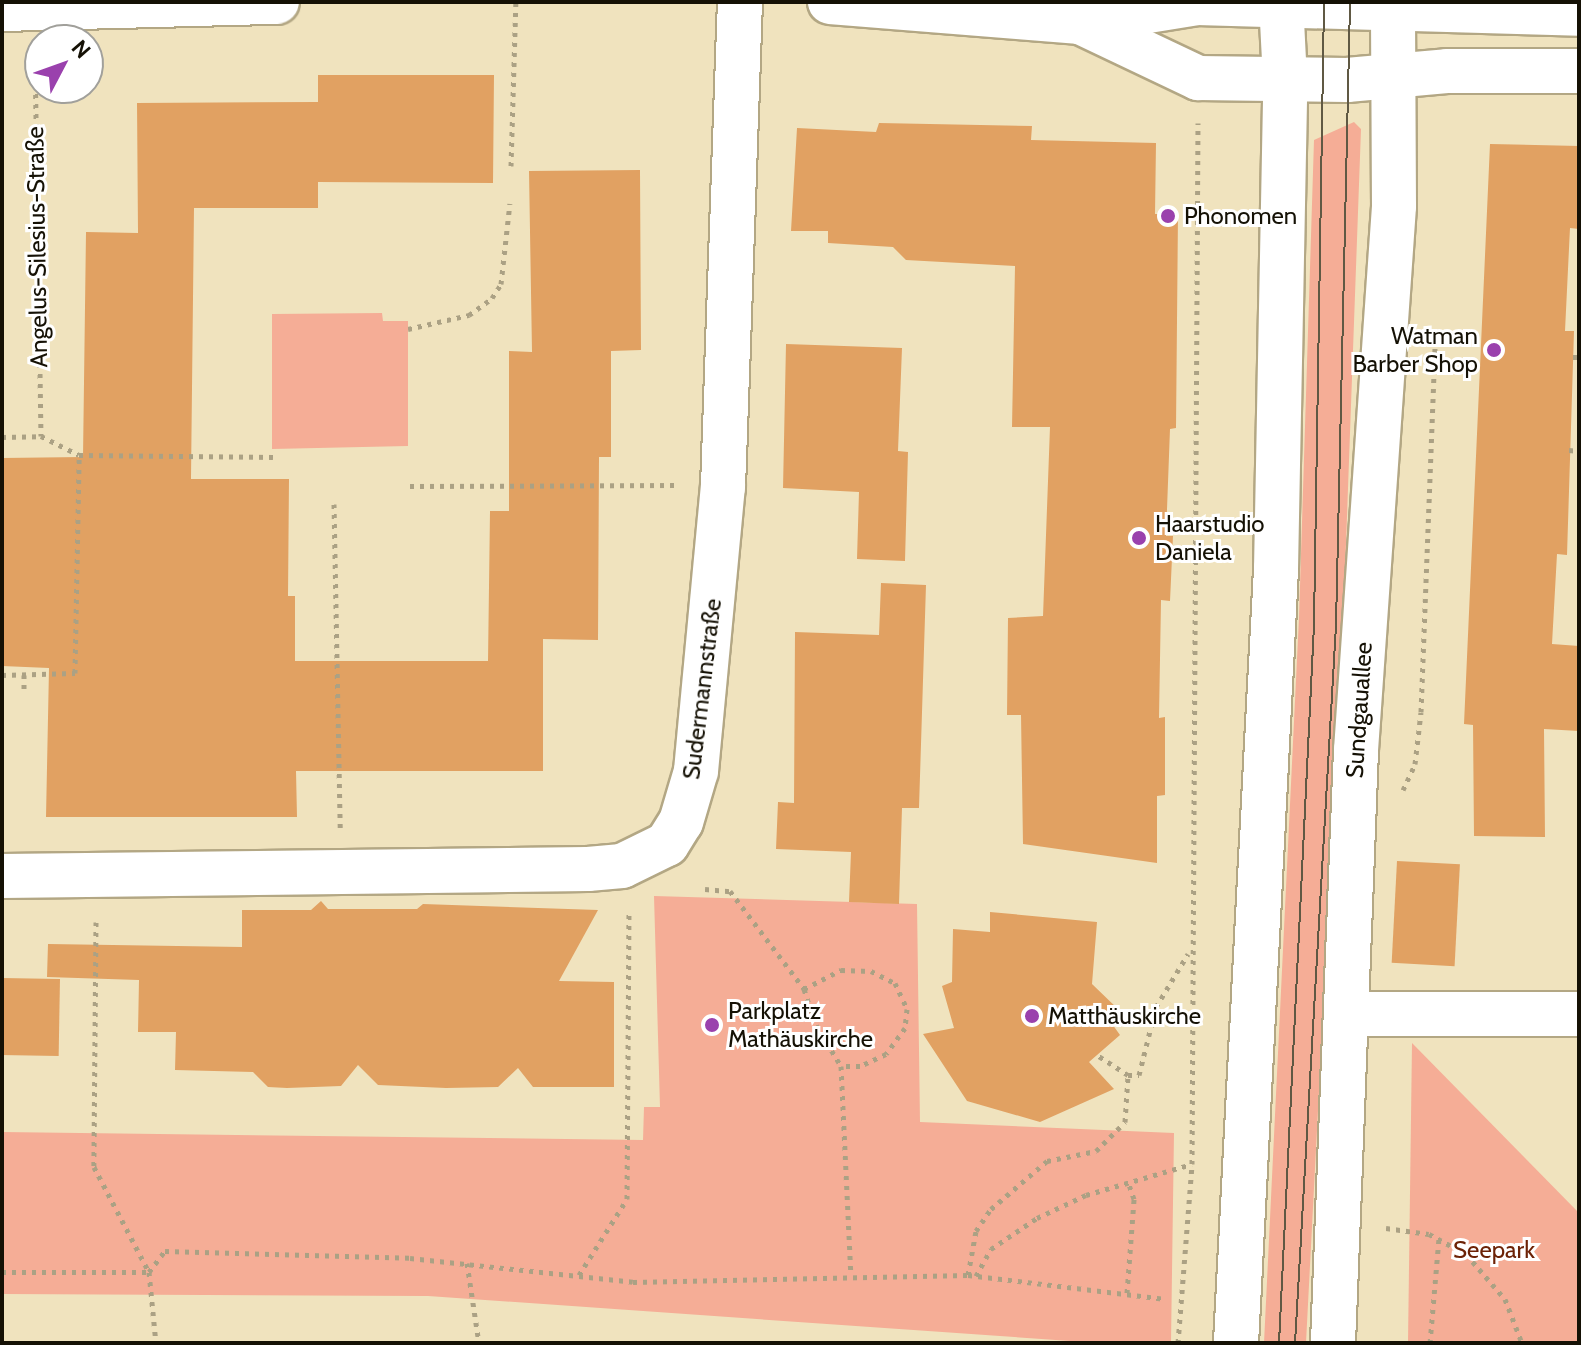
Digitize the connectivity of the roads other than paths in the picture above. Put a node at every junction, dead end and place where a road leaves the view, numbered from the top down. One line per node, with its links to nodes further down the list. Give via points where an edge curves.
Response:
1 (277, 2): 7 (street)
2 (740, 2): 13 (street, Sudermannstraße, via 723,487 696,771 681,822 667,844 622,866)
3 (830, 2): 9 (street)
4 (1197, 3): 5 (street); 9 (street)
5 (1281, 4): 6 (street); 12 (street)
6 (1393, 7): 8 (street); 11 (street, Sundgauallee)
7 (18, 9)
8 (1579, 14)
9 (1080, 22): 12 (street, via 1198,78)
10 (1579, 71): 11 (street, via 1447,71)
11 (1393, 77): 12 (street); 14 (street, Sundgauallee, via 1394,206 1356,750)
12 (1285, 80): 16 (street, via 1276,569)
13 (2, 876)
14 (1347, 1014): 15 (street); 17 (street, Sundgauallee)
15 (1579, 1014)
16 (1236, 1343)
17 (1333, 1343)

